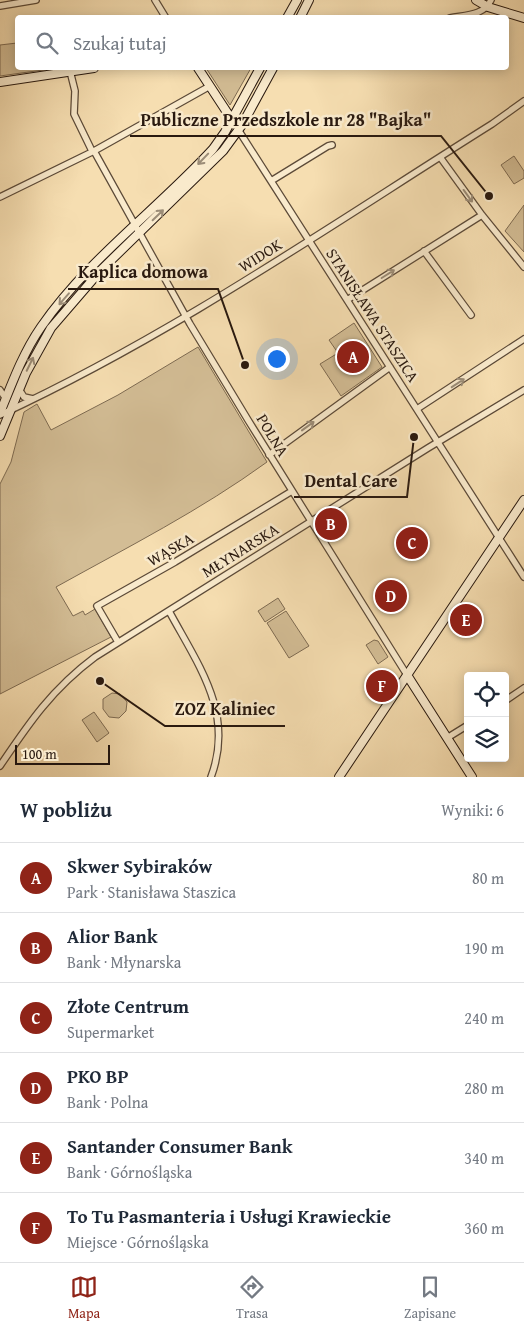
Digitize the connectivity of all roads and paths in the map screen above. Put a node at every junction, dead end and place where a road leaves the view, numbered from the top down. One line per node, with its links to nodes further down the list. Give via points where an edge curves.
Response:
1 (32, 0): 7 (street)
2 (155, 0): 9 (street)
3 (297, 0): 10 (main road)
4 (309, 0): 11 (main road)
5 (477, 0): 6 (main road); 8 (street, via 476,8)
6 (490, 3): 8 (street, via 480,12); 13 (main road)
7 (0, 6)
8 (470, 14): 12 (street)
9 (164, 15)
10 (290, 15)
11 (302, 15)
12 (465, 15)
13 (524, 18)
14 (78, 70): 18 (main road)
15 (199, 70): 20 (main road, STANISŁAWA STASZICA)
16 (259, 70): 22 (main road)
17 (272, 70): 23 (main road)
18 (70, 71): 19 (main road); 25 (street, POLNA, via 75,91 74,114)
19 (0, 82)
20 (210, 86): 22 (main road, STANISŁAWA STASZICA); 25 (street)
21 (524, 101): 26 (street, WIDOK)
22 (232, 120): 23 (main road, STANISŁAWA STASZICA); 30 (main road, one-way to 30, via 217,144)
23 (239, 131): 27 (street, STANISŁAWA STASZICA); 31 (main road, one-way to 23, via 215,160)
24 (332, 145): 27 (street)
25 (93, 151): 28 (street); 30 (street, POLNA)
26 (440, 157): 29 (street, one-way to 29); 32 (street, WIDOK)
27 (271, 181): 32 (street, STANISŁAWA STASZICA)
28 (0, 197)
29 (482, 215): 33 (street); 34 (street)
30 (135, 226): 31 (street, POLNA); 43 (main road, one-way to 43, via 93,267 46,321 26,353)
31 (139, 233): 37 (street, POLNA); 40 (main road, one-way to 31, via 38,349 58,318)
32 (308, 240): 35 (street, STANISŁAWA STASZICA); 37 (street, WIDOK)
33 (424, 251): 35 (street, one-way to 33); 36 (street)
34 (524, 267)
35 (347, 300): 39 (street, STANISŁAWA STASZICA)
36 (471, 314)
37 (187, 316): 44 (street, WIDOK); 50 (street, POLNA)
38 (524, 339): 45 (street, one-way to 38)
39 (390, 367): 45 (street, STANISŁAWA STASZICA); 50 (street, one-way to 39)
40 (19, 389): 44 (street, via 24,397); 46 (main road)
41 (0, 390): 43 (street)
42 (524, 390): 49 (street, MŁYNARSKA)
43 (6, 399): 47 (main road)
44 (33, 399): 46 (street, WIDOK)
45 (417, 409): 49 (street, STANISŁAWA STASZICA)
46 (10, 410): 47 (street, WIDOK); 48 (main road)
47 (0, 414)
48 (0, 436)
49 (438, 442): 53 (street, MŁYNARSKA); 54 (street, STANISŁAWA STASZICA)
50 (269, 455): 51 (street, POLNA)
51 (292, 491): 53 (street, POLNA); 58 (street, WĄSKA, via 97,606)
52 (524, 500): 54 (main road)
53 (311, 522): 57 (street, MŁYNARSKA); 59 (street, POLNA)
54 (499, 538): 55 (street, STANISŁAWA STASZICA); 59 (main road)
55 (521, 566): 56 (street, STANISŁAWA STASZICA)
56 (524, 577)
57 (169, 611): 58 (street, MŁYNARSKA); 65 (street, via 215,702 219,739)
58 (118, 642): 64 (street, MŁYNARSKA, via 58,688)
59 (407, 675): 63 (main road, POLNA); 66 (main road)
60 (524, 688): 61 (street)
61 (509, 697)
62 (464, 727): 63 (street)
63 (447, 738): 67 (main road, POLNA)
64 (0, 766)
65 (211, 777)
66 (339, 777)
67 (472, 777)

